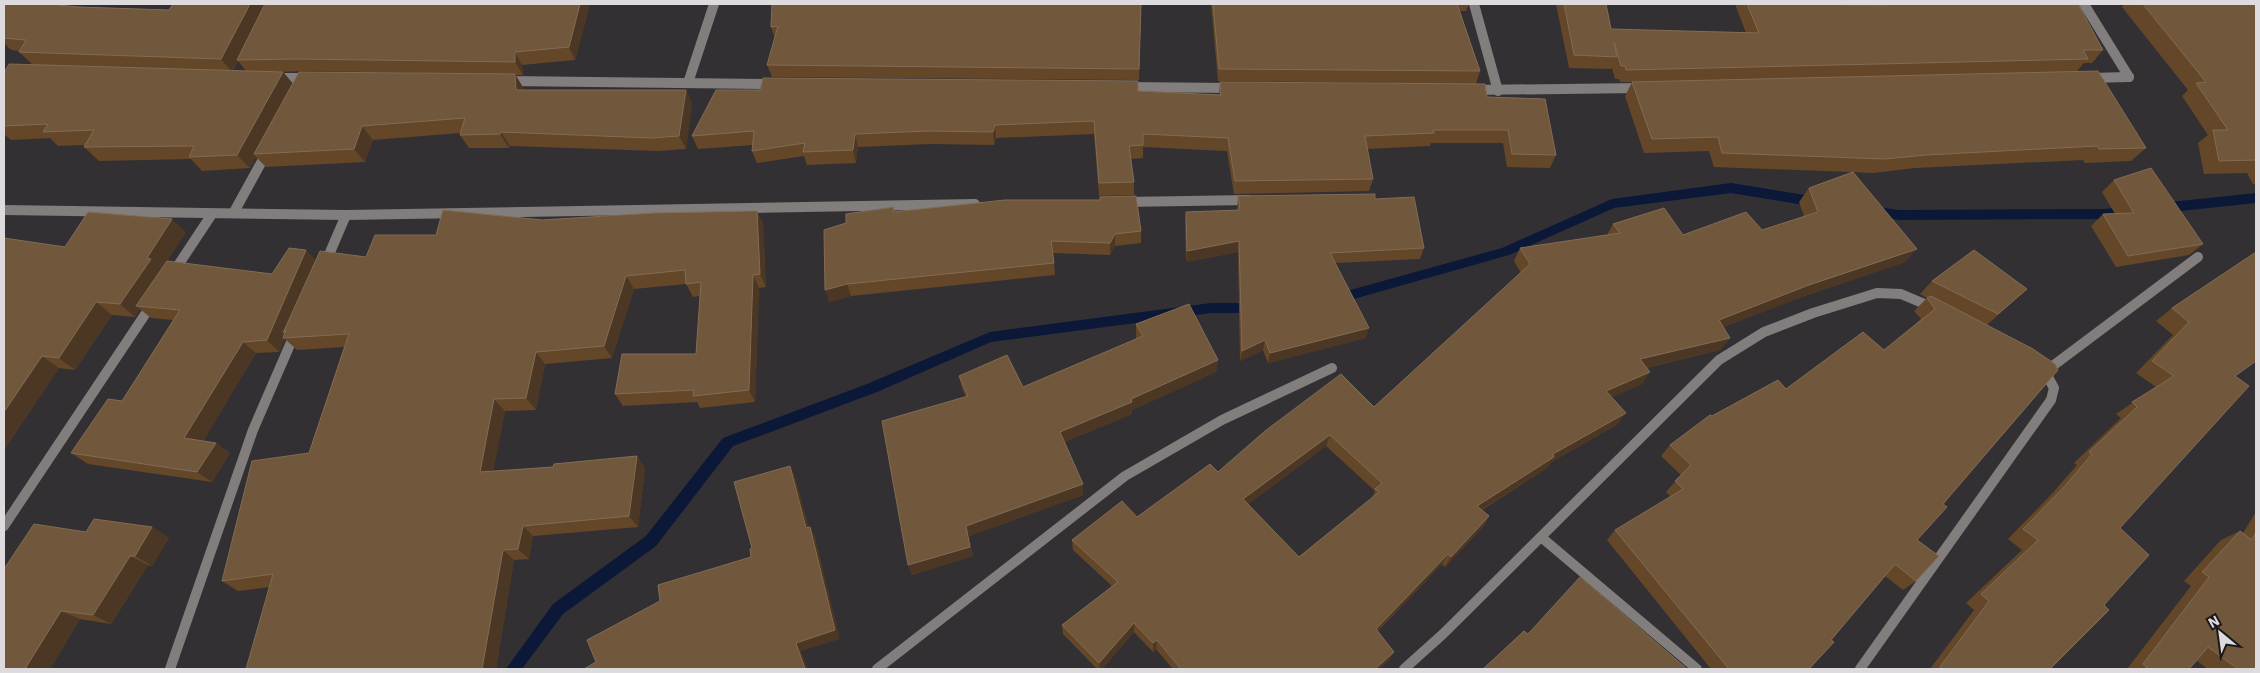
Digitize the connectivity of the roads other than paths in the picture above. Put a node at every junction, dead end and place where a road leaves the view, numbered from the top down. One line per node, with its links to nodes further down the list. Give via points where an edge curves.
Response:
1 (714, 4): 8 (street)
2 (1474, 4): 14 (street)
3 (2084, 4): 5 (street, via 2129,77)
4 (262, 78): 7 (street)
5 (2080, 78)
6 (492, 80): 8 (street)
7 (308, 81)
8 (688, 83): 9 (street)
9 (787, 84)
10 (1113, 87): 11 (street)
11 (1241, 88)
12 (1647, 88): 14 (street)
13 (1459, 90): 14 (street)
14 (1498, 90)
15 (270, 145): 20 (street)
16 (1259, 200): 17 (street)
17 (1110, 202)
18 (981, 204): 22 (street)
19 (4, 210): 21 (street)
20 (234, 212): 21 (street); 22 (street)
21 (212, 214): 25 (street)
22 (346, 215): 24 (street)
23 (2198, 257): 31 (street)
24 (319, 278)
25 (168, 280)
26 (157, 296): 32 (street)
27 (1946, 314): 33 (street, via 1901,294 1877,293 1764,332 1719,360)
28 (300, 322): 35 (street, via 253,430)
29 (2031, 360): 31 (street)
30 (1332, 368): 34 (street, via 1222,420 1125,476)
31 (2046, 371): 38 (street, via 2054,388 2051,400)
32 (4, 526)
33 (1541, 537): 36 (street); 37 (street)
34 (880, 668)
35 (170, 669)
36 (1404, 669)
37 (1697, 669)
38 (1860, 669)

